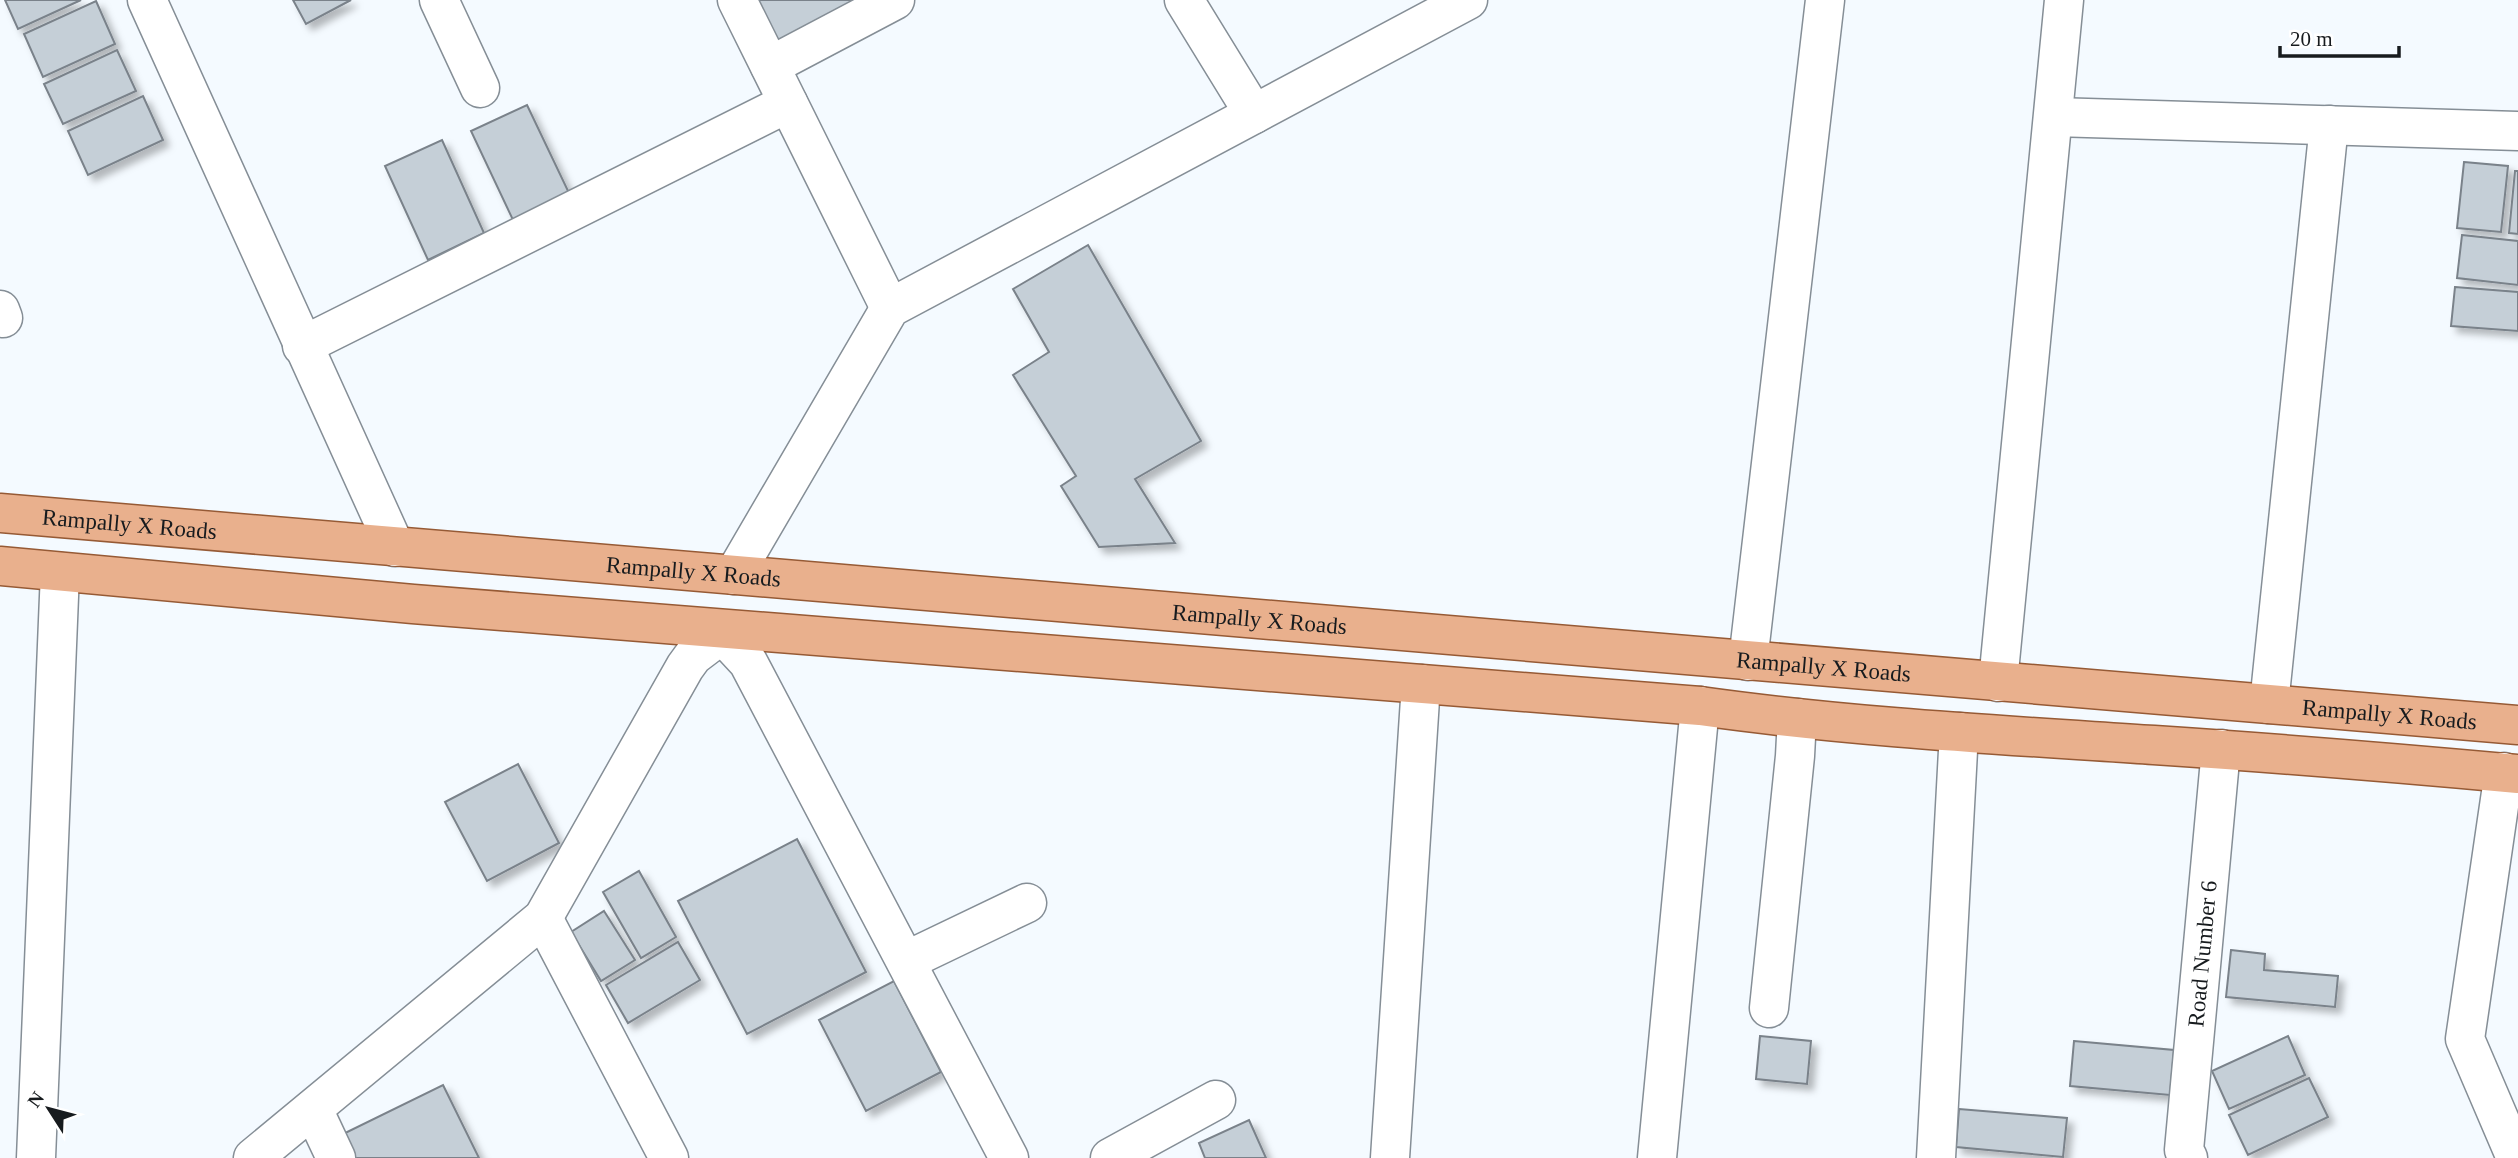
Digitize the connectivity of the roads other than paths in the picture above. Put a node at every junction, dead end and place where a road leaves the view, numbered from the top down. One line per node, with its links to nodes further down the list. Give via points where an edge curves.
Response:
1 (147, 0): 17 (street)
2 (439, 0): 10 (street)
3 (737, 0): 9 (street)
4 (895, 0): 9 (street)
5 (1184, 0): 12 (street)
6 (1468, 0): 12 (street)
7 (1825, 0): 24 (street)
8 (2064, 0): 13 (street)
9 (770, 66): 11 (street)
10 (480, 88)
11 (788, 103): 16 (street); 17 (street)
12 (1254, 114): 16 (street)
13 (2054, 117): 14 (street); 25 (street)
14 (2329, 125): 15 (street); 27 (street)
15 (2518, 131)
16 (890, 308): 22 (street)
17 (302, 346): 19 (street)
18 (0, 513): 19 (main road, Rampally X Roads)
19 (395, 547): 22 (main road, Rampally X Roads)
20 (0, 566): 21 (main road)
21 (60, 572): 23 (main road); 40 (street)
22 (734, 575): 24 (main road, Rampally X Roads)
23 (723, 631): 26 (main road); 35 (street, via 685,667); 36 (street, via 748,662)
24 (1748, 661): 25 (main road, Rampally X Roads)
25 (1998, 682): 27 (main road, Rampally X Roads)
26 (1421, 684): 28 (main road); 46 (street)
27 (2269, 704): 30 (main road, Rampally X Roads)
28 (1700, 706): 29 (main road); 47 (street)
29 (1797, 718): 31 (main road); 37 (street)
30 (2518, 725)
31 (1959, 732): 32 (main road); 48 (street)
32 (2221, 749): 33 (main road); 49 (street, Road Number 6, via 2184,1150)
33 (2511, 773): 50 (street, via 2465,1039)
34 (1027, 903): 36 (street)
35 (543, 918): 39 (street); 43 (street)
36 (906, 961): 44 (street)
37 (1769, 1008)
38 (1216, 1100): 45 (street)
39 (313, 1109): 41 (street); 42 (street)
40 (36, 1158)
41 (253, 1158)
42 (336, 1158)
43 (669, 1158)
44 (1010, 1158)
45 (1110, 1158)
46 (1390, 1158)
47 (1657, 1158)
48 (1936, 1158)
49 (2188, 1158)
50 (2516, 1158)

